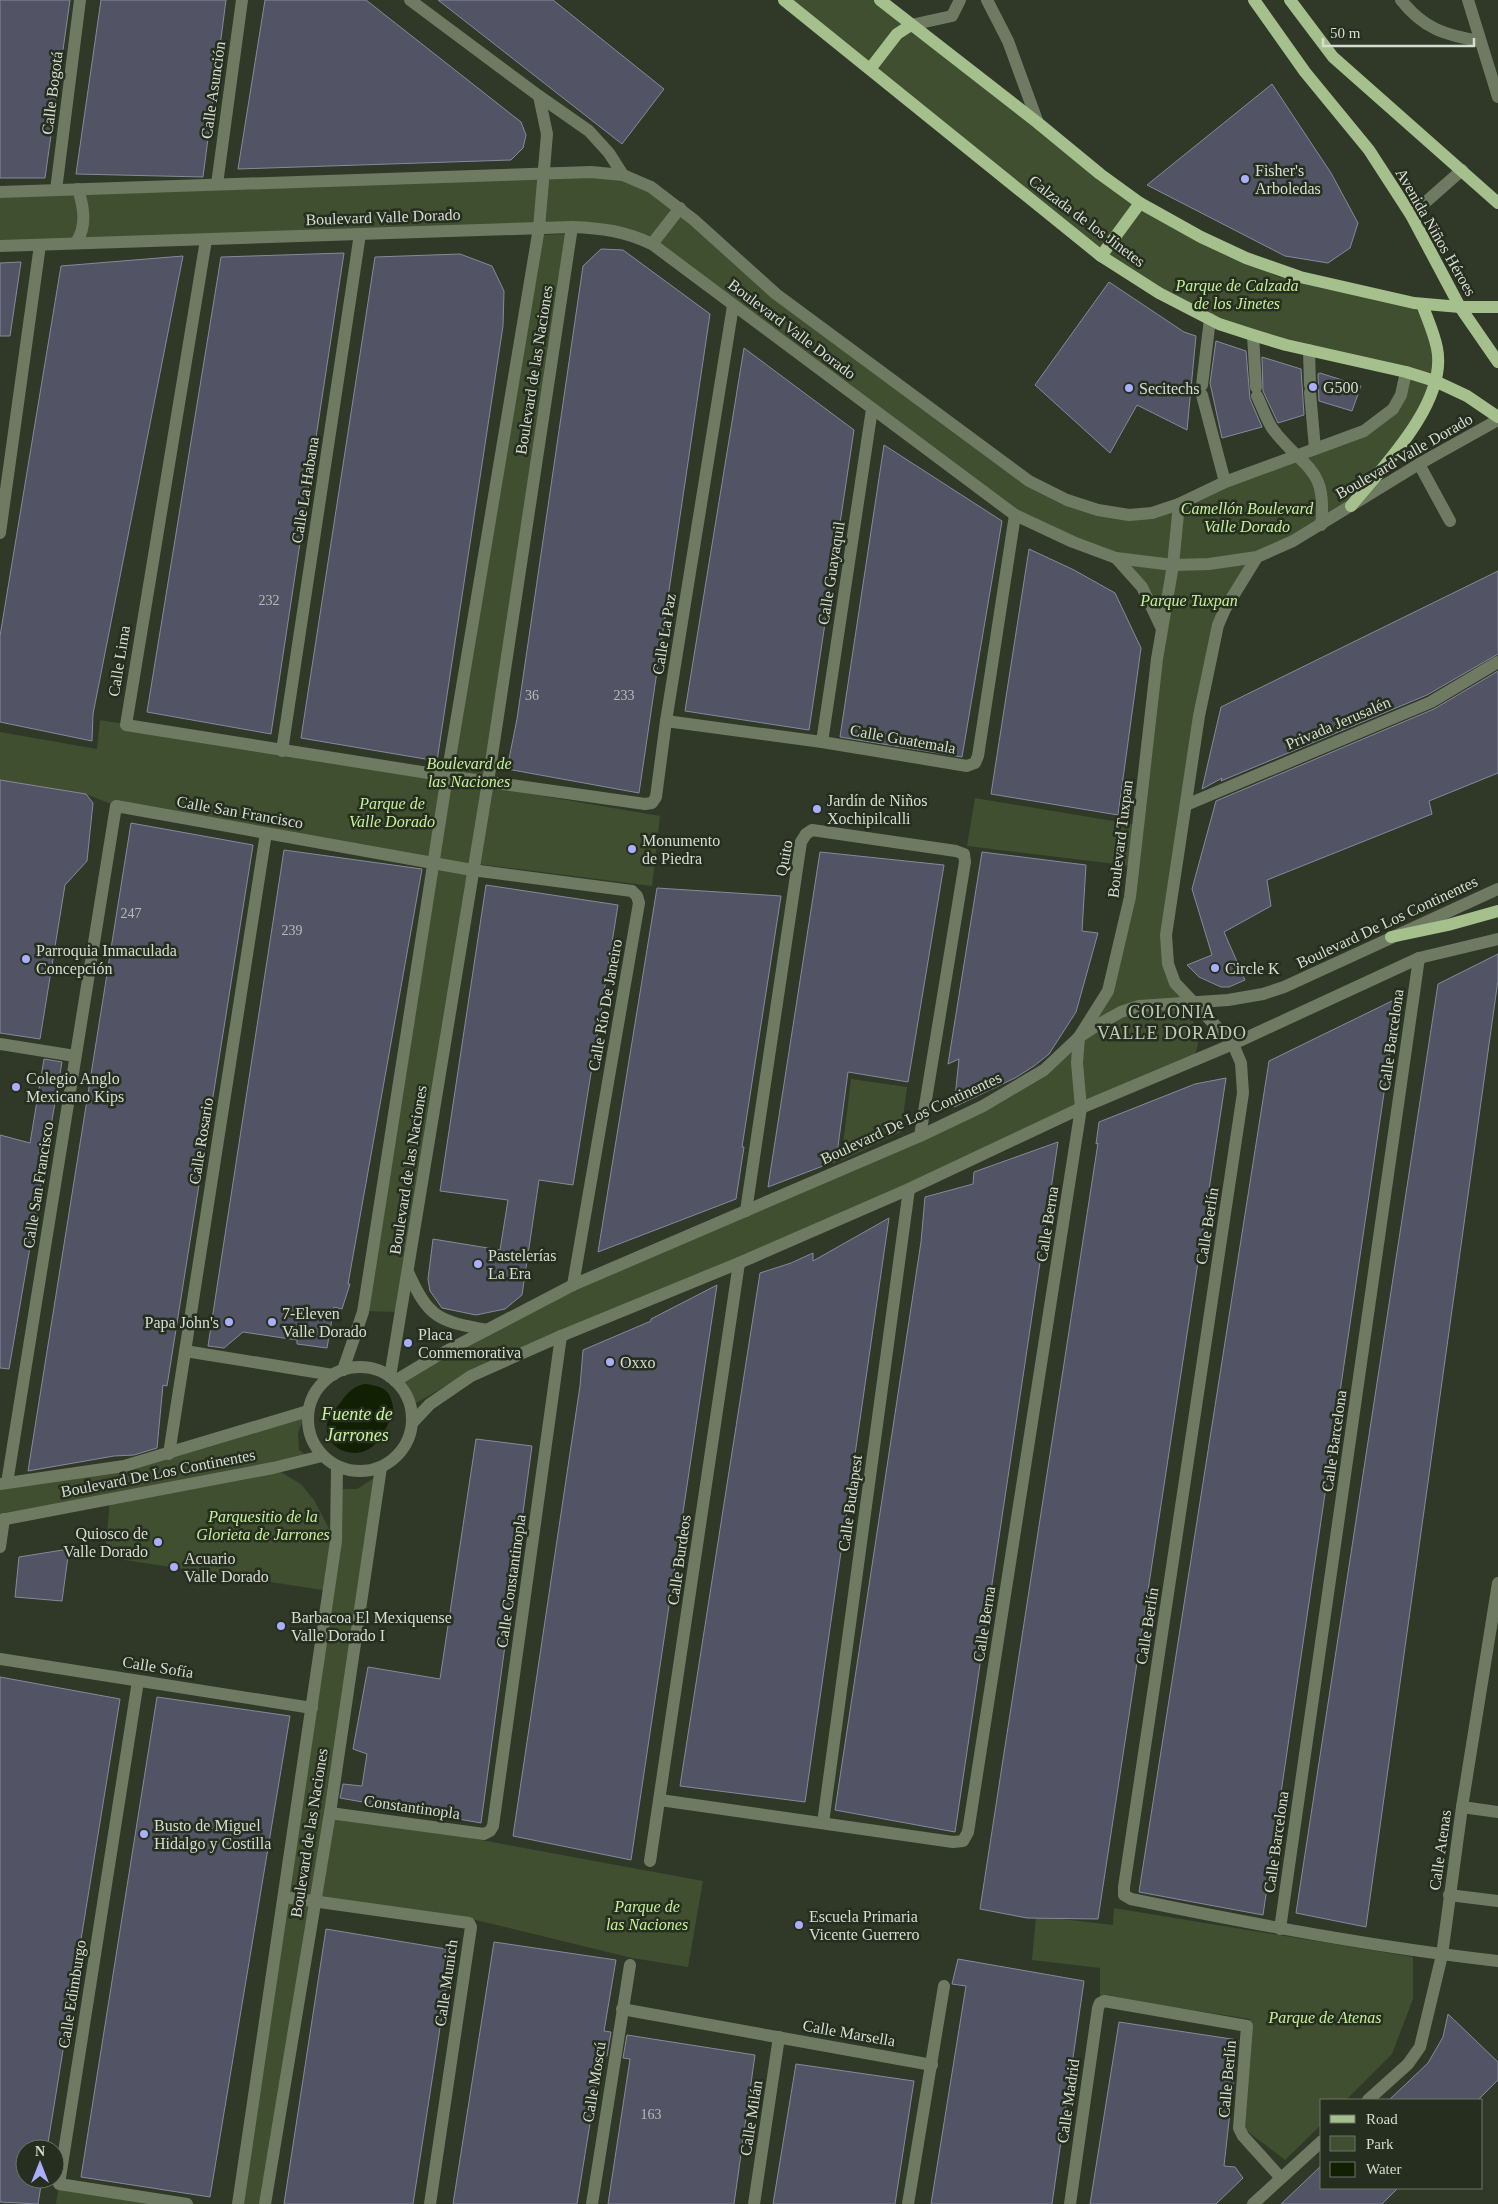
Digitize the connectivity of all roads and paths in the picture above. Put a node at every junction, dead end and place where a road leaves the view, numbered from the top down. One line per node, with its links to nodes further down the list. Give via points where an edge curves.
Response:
1 (80, 0): 23 (street, Calle Bogotá)
2 (242, 0): 21 (street, Calle Asunción)
3 (410, 0): 15 (street)
4 (784, 0): 14 (main road, Calzada de los Jinetes)
5 (880, 0): 12 (main road)
6 (960, 0): 12 (street, via 952,16)
7 (987, 0): 17 (street, via 1008,41)
8 (1254, 0): 28 (main road, Avenida Niños Héroes, via 1305,72 1369,150)
9 (1290, 0): 18 (main road, via 1333,57)
10 (1402, 0): 13 (street, via 1424,23 1440,32)
11 (1468, 0): 13 (street)
12 (911, 25): 14 (main road, via 897,34); 17 (main road)
13 (1480, 41): 16 (street)
14 (870, 69): 37 (main road, Calzada de los Jinetes)
15 (539, 96): 19 (street, Boulevard de las Naciones, via 547,134); 20 (street, via 590,131)
16 (1498, 97)
17 (1038, 122): 25 (main road)
18 (1462, 170): 26 (main road); 28 (street)
19 (542, 173): 20 (street, Boulevard Valle Dorado); 21 (street, Boulevard Valle Dorado); 30 (street, Boulevard de las Naciones)
20 (623, 175): 27 (street, Boulevard Valle Dorado, via 651,187)
21 (217, 184): 22 (street, Boulevard Valle Dorado)
22 (78, 189): 23 (street, Boulevard Valle Dorado); 33 (street, via 84,215)
23 (56, 190): 24 (street, Boulevard Valle Dorado)
24 (0, 192)
25 (1140, 203): 37 (main road); 38 (main road, via 1246,258 1300,277)
26 (1498, 203)
27 (680, 208): 34 (street); 54 (street, Boulevard Valle Dorado, via 776,294 1029,481 1067,500 1129,516)
28 (1411, 215): 40 (main road, Avenida Niños Héroes)
29 (572, 227): 30 (street, Boulevard Valle Dorado); 34 (street, Boulevard Valle Dorado, via 608,229 631,234); 69 (street, Boulevard de las Naciones)
30 (538, 228): 31 (street, Boulevard Valle Dorado); 68 (street, Boulevard de las Naciones)
31 (360, 234): 32 (street, Boulevard Valle Dorado); 67 (street, Calle La Habana)
32 (206, 240): 33 (street, Boulevard Valle Dorado); 67 (street, Calle Lima, via 125,724)
33 (76, 244): 35 (street, Boulevard Valle Dorado)
34 (652, 244): 39 (street, Boulevard Valle Dorado)
35 (40, 245): 36 (street, Boulevard Valle Dorado); 59 (street)
36 (0, 246)
37 (1101, 256): 42 (main road, Calzada de los Jinetes, via 1159,293)
38 (1422, 304): 40 (main road); 47 (main road, via 1438,349)
39 (733, 306): 48 (street, Boulevard Valle Dorado); 65 (street, Calle La Paz)
40 (1460, 307): 41 (main road); 45 (main road, Avenida Niños Héroes)
41 (1498, 308)
42 (1210, 319): 43 (main road, Calzada de los Jinetes); 53 (street, via 1202,390)
43 (1253, 335): 44 (main road, Calzada de los Jinetes); 51 (street, via 1257,392 1271,426)
44 (1309, 350): 46 (main road, Calzada de los Jinetes); 50 (street)
45 (1498, 362)
46 (1406, 372): 47 (main road, Calzada de los Jinetes); 50 (street, Boulevard Valle Dorado, via 1401,395 1393,409 1364,430)
47 (1435, 381): 49 (main road, Calzada de los Jinetes, via 1467,396); 55 (main road, via 1427,403 1405,439)
48 (872, 409): 56 (street, Boulevard Valle Dorado); 66 (street, Calle Guayaquil)
49 (1498, 419): 52 (street, Boulevard Valle Dorado)
50 (1315, 449): 51 (street, Boulevard Valle Dorado)
51 (1295, 456): 53 (street, Boulevard Valle Dorado); 58 (street, via 1318,478 1322,492)
52 (1419, 464): 55 (street, Boulevard Valle Dorado); 57 (street)
53 (1225, 482): 54 (street, Boulevard Valle Dorado)
54 (1179, 504): 62 (street, Boulevard Tuxpan)
55 (1351, 506): 58 (street, Boulevard Valle Dorado)
56 (1016, 515): 60 (street, Boulevard Valle Dorado); 66 (street, Calle Guatemala, via 975,763 967,766)
57 (1450, 520)
58 (1321, 524): 61 (street, Boulevard Valle Dorado)
59 (0, 533)
60 (1116, 558): 62 (street, Boulevard Valle Dorado); 63 (street, via 1142,587)
61 (1257, 558): 62 (street, Boulevard Valle Dorado); 70 (street, via 1220,618 1199,716)
62 (1173, 565): 63 (street, Boulevard Tuxpan)
63 (1161, 627): 80 (street, Boulevard Tuxpan, via 1130,897 1108,991)
64 (1498, 662): 70 (street, Privada Jerusalén, via 1431,702)
65 (666, 721): 66 (street, Calle Guatemala); 69 (street, Calle La Paz, via 656,797 652,803)
66 (822, 742)
67 (282, 751): 68 (street, Calle Lima)
68 (447, 776): 69 (street, Calle Lima); 72 (street, Boulevard de las Naciones)
69 (488, 782): 73 (street, Boulevard de las Naciones)
70 (1186, 805): 79 (street, via 1166,935 1168,964 1175,983)
71 (266, 833): 72 (street, Calle San Francisco); 83 (street, Calle San Francisco, via 116,806); 93 (street, Calle Rosario)
72 (434, 864): 73 (street, Calle San Francisco); 94 (street, Boulevard de las Naciones, via 362,1312)
73 (472, 870): 89 (street, Boulevard de las Naciones); 90 (street, Calle Río De Janeiro, via 632,891 639,903)
74 (1498, 889): 76 (street, Boulevard De Los Continentes)
75 (1498, 911): 76 (main road)
76 (1391, 937): 79 (street, Boulevard De Los Continentes, via 1284,987 1262,994)
77 (1498, 939): 78 (street)
78 (1419, 958): 82 (street); 120 (street, Calle Barcelona)
79 (1193, 1004): 80 (street, Boulevard De Los Continentes, via 1139,1006 1101,1023); 82 (street)
80 (1080, 1037): 84 (street, Boulevard Tuxpan, via 1077,1063); 85 (street, Boulevard De Los Continentes, via 1044,1070 983,1106)
81 (0, 1044): 83 (street)
82 (1233, 1044): 84 (street); 120 (street, Calle Berlín, via 1241,1063 1243,1094 1124,1895)
83 (75, 1056): 102 (street, Calle San Francisco)
84 (1081, 1108): 86 (street); 113 (street, Calle Berna, via 968,1832 963,1841 953,1842)
85 (920, 1136): 87 (street, Boulevard De Los Continentes); 87 (street, Quito, via 966,862 964,854 812,830 801,842)
86 (910, 1188): 88 (street); 113 (street, Calle Budapest)
87 (746, 1211): 90 (street, Boulevard De Los Continentes)
88 (739, 1263): 92 (street); 109 (street, Calle Burdeos)
89 (408, 1272): 91 (street, via 418,1295 440,1318); 95 (street, Boulevard de las Naciones)
90 (573, 1285): 91 (street, Boulevard De Los Continentes)
91 (487, 1330): 95 (street, Boulevard De Los Continentes)
92 (562, 1336): 97 (street, via 471,1376 430,1404); 114 (street, Calle Constantinopla)
93 (185, 1351): 94 (street); 98 (street, Calle Rosario)
94 (338, 1373): 95 (street, via 359,1368 375,1370); 96 (street, via 317,1390)
95 (392, 1379): 97 (street, via 408,1400)
96 (308, 1411): 98 (street, Boulevard De Los Continentes); 99 (street, via 308,1427)
97 (412, 1423): 101 (street, via 403,1449)
98 (169, 1454): 102 (street, Boulevard De Los Continentes, via 124,1466)
99 (322, 1456): 100 (street); 103 (street, Boulevard De Los Continentes)
100 (337, 1466): 101 (street, via 359,1470); 108 (street, Boulevard de las Naciones, via 336,1541)
101 (381, 1467): 111 (street, Boulevard de las Naciones)
102 (3, 1483)
103 (2, 1519): 104 (street)
104 (0, 1548)
105 (1498, 1583): 110 (street, Calle Atenas)
106 (0, 1659): 107 (street, Calle Sofía)
107 (138, 1680): 108 (street, Calle Sofía); 132 (street, Calle Edimburgo, via 59,2184)
108 (312, 1708): 117 (street, Boulevard de las Naciones)
109 (660, 1800): 113 (street, Calle Berna); 115 (street, Calle Burdeos)
110 (1462, 1807): 112 (street); 116 (street, Calle Atenas)
111 (330, 1812): 114 (street, Constantinopla, via 484,1834); 118 (street, Boulevard de las Naciones)
112 (1498, 1812)
113 (823, 1823)
114 (490, 1831)
115 (650, 1860)
116 (1449, 1895): 119 (street); 121 (street, Calle Atenas)
117 (284, 1897): 118 (street, Calle Munich); 133 (street, Boulevard de las Naciones)
118 (315, 1901): 134 (street, Boulevard de las Naciones); 135 (street, Calle Munich, via 470,1923)
119 (1498, 1901)
120 (1280, 1929): 121 (street, Calle Berlín)
121 (1442, 1955): 122 (street, Calle Berlín); 129 (street, Calle Atenas, via 1420,2047 1408,2064)
122 (1498, 1961)
123 (630, 1965): 126 (street, Calle Moscú)
124 (944, 1986): 128 (street)
125 (1100, 2003): 131 (street, Calle Berlín, via 1104,2001 1247,2026 1239,2128); 139 (street, Calle Madrid)
126 (622, 2009): 127 (street, Calle Marsella); 136 (street, Calle Moscú)
127 (779, 2036): 128 (street, Calle Marsella); 137 (street, Calle Milán)
128 (932, 2065): 138 (street)
129 (1369, 2099)
130 (1320, 2143): 131 (street)
131 (1281, 2178): 140 (street)
132 (187, 2204)
133 (238, 2204)
134 (265, 2204)
135 (430, 2204)
136 (592, 2204)
137 (754, 2204)
138 (908, 2204)
139 (1070, 2204)
140 (1253, 2204)

